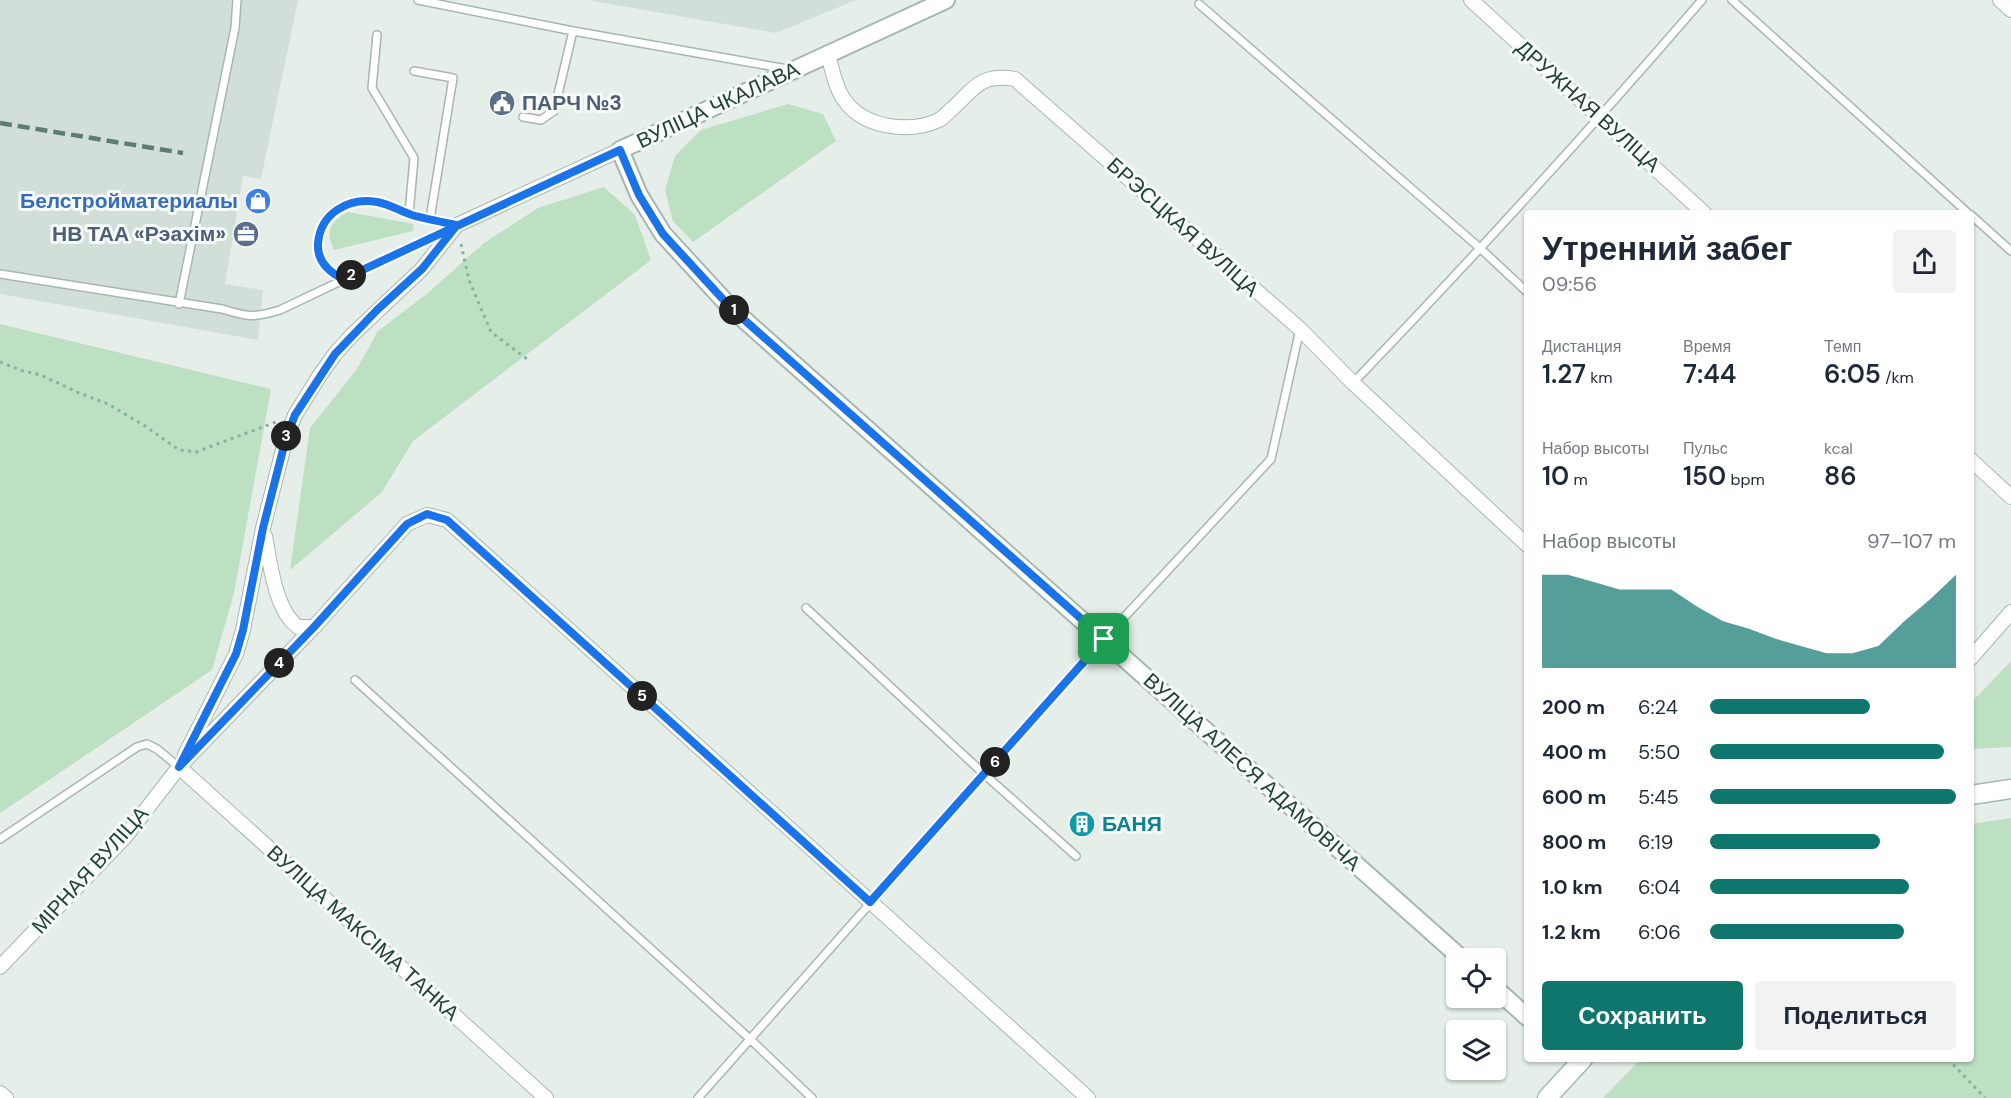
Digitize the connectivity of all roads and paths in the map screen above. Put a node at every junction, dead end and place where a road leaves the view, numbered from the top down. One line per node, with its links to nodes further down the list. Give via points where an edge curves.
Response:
1 (237, 0): 29 (lane, via 235,28)
2 (418, 0): 10 (lane)
3 (946, 0): 12 (street, ВУЛІЦА ЧКАЛАВА)
4 (1471, 0): 16 (street, ДРУЖНАЯ ВУЛІЦА)
5 (1702, 0): 16 (lane)
6 (1732, 0): 19 (lane)
7 (2000, 0): 9 (street)
8 (1199, 4): 24 (lane)
9 (2011, 10)
10 (573, 32): 14 (lane); 15 (lane, via 554,111 541,120)
11 (377, 35): 20 (lane, via 372,88 414,158)
12 (828, 55): 14 (street, ВУЛІЦА ЧКАЛАВА); 30 (street, БРЭСЦКАЯ ВУЛІЦА, via 842,98 854,111 897,128 918,127 940,119 981,81 998,76 1015,79)
13 (414, 70): 22 (lane, via 453,78)
14 (793, 70): 17 (street, ВУЛІЦА ЧКАЛАВА)
15 (523, 117)
16 (1601, 117): 18 (street, ДРУЖНАЯ ВУЛІЦА); 24 (lane)
17 (620, 150): 23 (street, ВУЛІЦА ЧКАЛАВА); 42 (street, ВУЛІЦА АЛЕСЯ АДАМОВІЧА, via 639,195 663,234 731,308)
18 (1701, 210)
19 (1966, 210)
20 (409, 214): 22 (lane); 27 (lane, via 378,202 358,201 335,211 324,223 318,249 329,271)
21 (1974, 218): 25 (lane)
22 (430, 219): 23 (lane)
23 (457, 225): 27 (lane); 31 (path, via 469,280 491,332); 34 (street, via 422,269 335,354)
24 (1481, 249): 28 (lane); 33 (lane)
25 (2011, 251)
26 (0, 274): 29 (lane)
27 (343, 279): 29 (lane, via 261,316)
28 (1524, 289)
29 (179, 304)
30 (1300, 329): 33 (street, БРЭСЦКАЯ ВУЛІЦА); 42 (lane, via 1270,459)
31 (528, 359)
32 (0, 362): 34 (path, via 108,404 179,450 196,452)
33 (1353, 382): 38 (street, БРЭСЦКАЯ ВУЛІЦА)
34 (295, 415): 37 (street)
35 (1974, 463): 36 (street)
36 (2011, 496)
37 (263, 528): 41 (street, via 285,614 298,627); 45 (street, via 236,654)
38 (1524, 542)
39 (806, 608): 46 (lane)
40 (2011, 612): 43 (street)
41 (314, 627): 45 (street, МІРНАЯ ВУЛІЦА); 51 (street, МІРНАЯ ВУЛІЦА, via 407,524 427,514 447,520)
42 (1104, 639): 46 (lane); 52 (street, ВУЛІЦА АЛЕСЯ АДАМОВІЧА)
43 (1974, 655)
44 (355, 680): 56 (lane)
45 (179, 767): 49 (lane, via 147,744 137,747); 53 (street, МІРНАЯ ВУЛІЦА, via 126,837); 61 (street, ВУЛІЦА МАКСІМА ТАНКА)
46 (984, 774): 50 (lane); 51 (lane)
47 (2011, 789): 48 (main road)
48 (1974, 795)
49 (0, 839)
50 (1076, 856)
51 (870, 902): 56 (lane); 64 (street)
52 (1450, 948)
53 (0, 967)
54 (1506, 998): 55 (street)
55 (1524, 1014)
56 (750, 1039): 62 (lane); 63 (lane)
57 (1577, 1062): 65 (main road)
58 (1951, 1062): 66 (path)
59 (0, 1093): 60 (street)
60 (6, 1098)
61 (546, 1098)
62 (698, 1098)
63 (812, 1098)
64 (1088, 1098)
65 (1547, 1098)
66 (1985, 1098)

